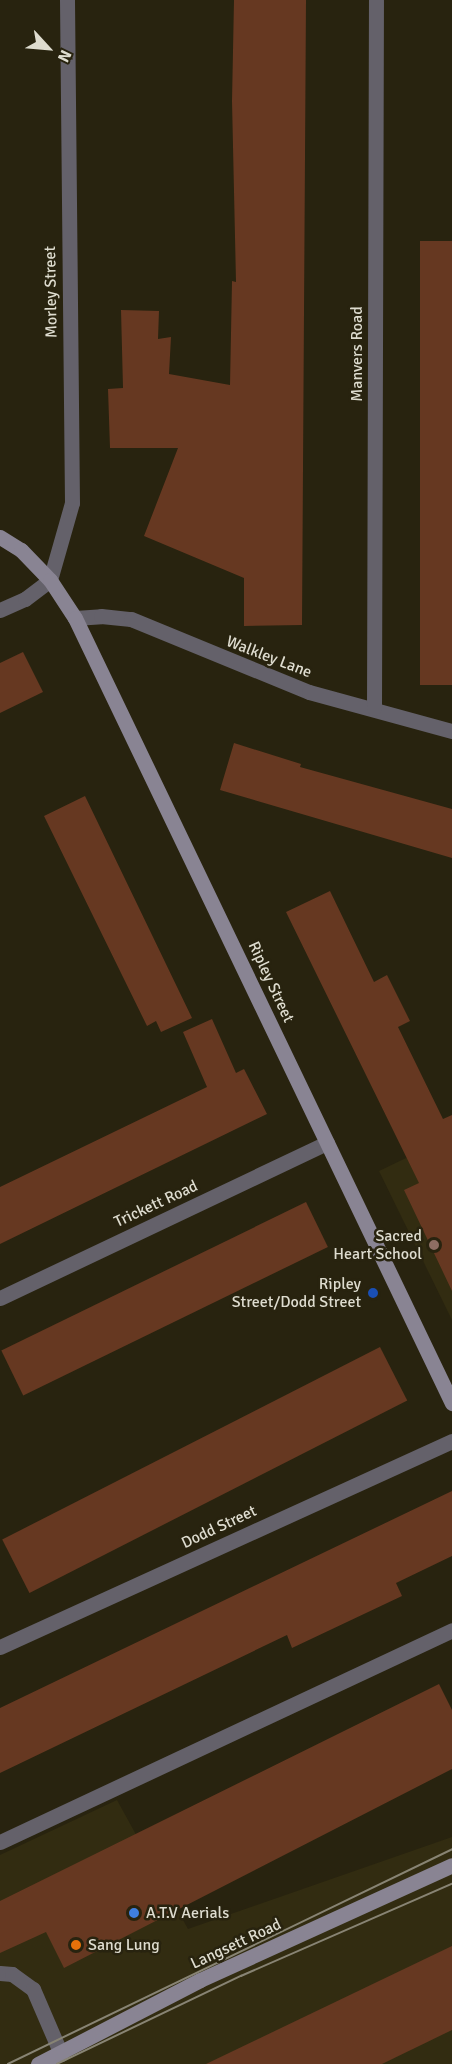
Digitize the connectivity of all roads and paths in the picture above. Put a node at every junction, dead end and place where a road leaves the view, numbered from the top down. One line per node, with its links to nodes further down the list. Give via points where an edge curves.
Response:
1 (67, 0): 4 (street, Morley Street, via 72,503)
2 (376, 0): 7 (street, Manvers Road)
3 (0, 537): 4 (street, via 21,550)
4 (50, 580): 5 (street, via 25,599); 6 (street, Ripley Street)
5 (0, 610)
6 (75, 618): 7 (street, Walkley Lane, via 131,620 309,692); 9 (street, Ripley Street)
7 (374, 708): 8 (street, Walkley Lane)
8 (452, 731)
9 (327, 1143): 10 (street, Trickett Road); 11 (street, Ripley Street)
10 (0, 1298)
11 (452, 1403)
12 (452, 1441): 14 (street, Dodd Street)
13 (452, 1630): 15 (street)
14 (0, 1647)
15 (0, 1842)
16 (452, 1865): 18 (street, Langsett Road, via 200,1980)
17 (0, 1973): 18 (street, via 12,1974 33,1989)
18 (61, 2054): 19 (street, Langsett Road)
19 (38, 2064)

